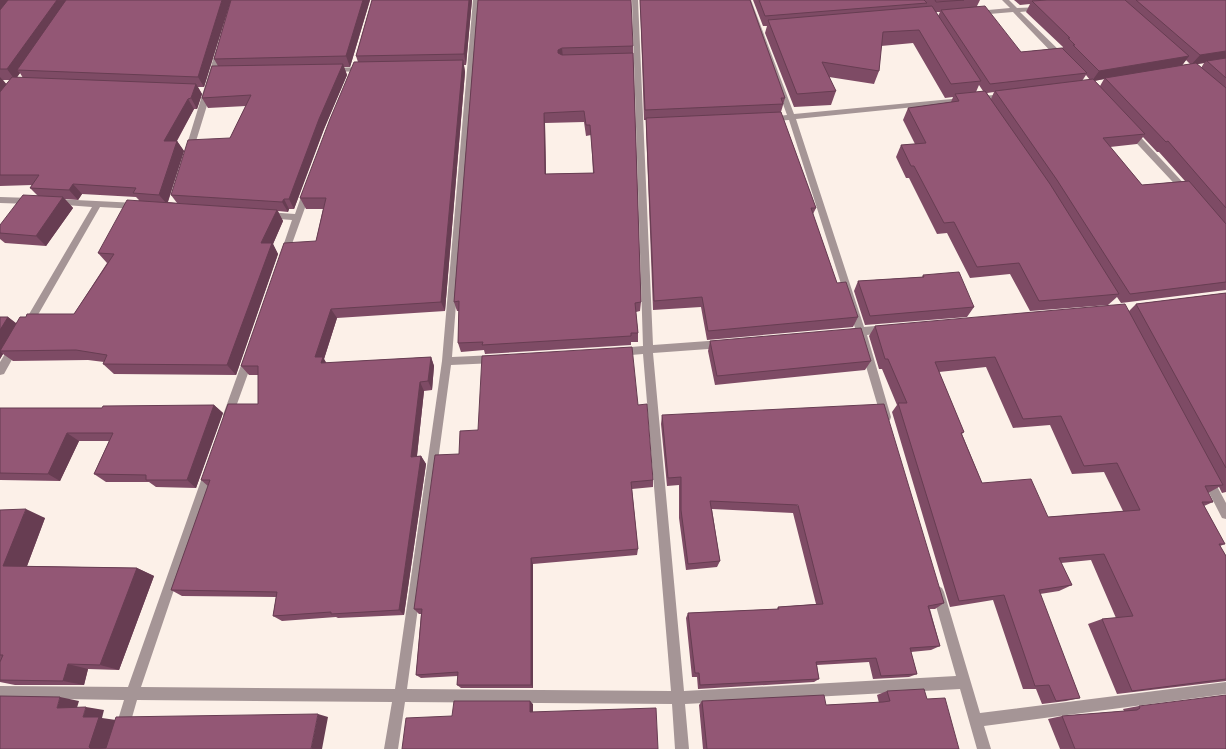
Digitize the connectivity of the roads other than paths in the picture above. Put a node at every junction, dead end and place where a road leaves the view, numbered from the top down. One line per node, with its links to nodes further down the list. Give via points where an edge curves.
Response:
1 (476, 0): 35 (street, via 467,68)
2 (635, 0): 32 (street, via 634,60 644,125)
3 (748, 0): 15 (street, via 764,30)
4 (1005, 0): 6 (street)
5 (1045, 8): 6 (street)
6 (1015, 10): 7 (street); 9 (street)
7 (969, 14)
8 (222, 44): 18 (street, via 218,73 203,91)
9 (1068, 64)
10 (355, 66): 11 (street); 12 (street); 13 (street)
11 (370, 69)
12 (327, 70)
13 (348, 83)
14 (1012, 95): 15 (street)
15 (792, 118): 16 (street); 28 (street)
16 (761, 119)
17 (1125, 125): 20 (street)
18 (187, 157)
19 (310, 181): 25 (street)
20 (1192, 198)
21 (0, 200): 22 (street)
22 (98, 204): 23 (street); 36 (street)
23 (149, 207)
24 (258, 214): 25 (street)
25 (297, 217): 26 (street)
26 (281, 262)
27 (900, 328): 28 (street)
28 (861, 332): 29 (street); 38 (street)
29 (845, 333)
30 (735, 342): 32 (street)
31 (253, 345): 37 (street)
32 (648, 350): 33 (street); 48 (street)
33 (610, 352)
34 (509, 358): 35 (street)
35 (447, 362): 47 (street)
36 (0, 371)
37 (224, 428)
38 (890, 431)
39 (214, 458): 46 (street)
40 (1204, 472): 41 (street)
41 (1226, 514)
42 (935, 583): 43 (street)
43 (964, 682): 48 (street); 49 (street)
44 (1226, 688): 49 (street)
45 (0, 692): 46 (street)
46 (133, 692): 47 (street); 50 (street)
47 (400, 696): 48 (street); 51 (street)
48 (678, 698): 52 (street)
49 (976, 720): 53 (street)
50 (116, 749)
51 (391, 749)
52 (682, 749)
53 (984, 749)

